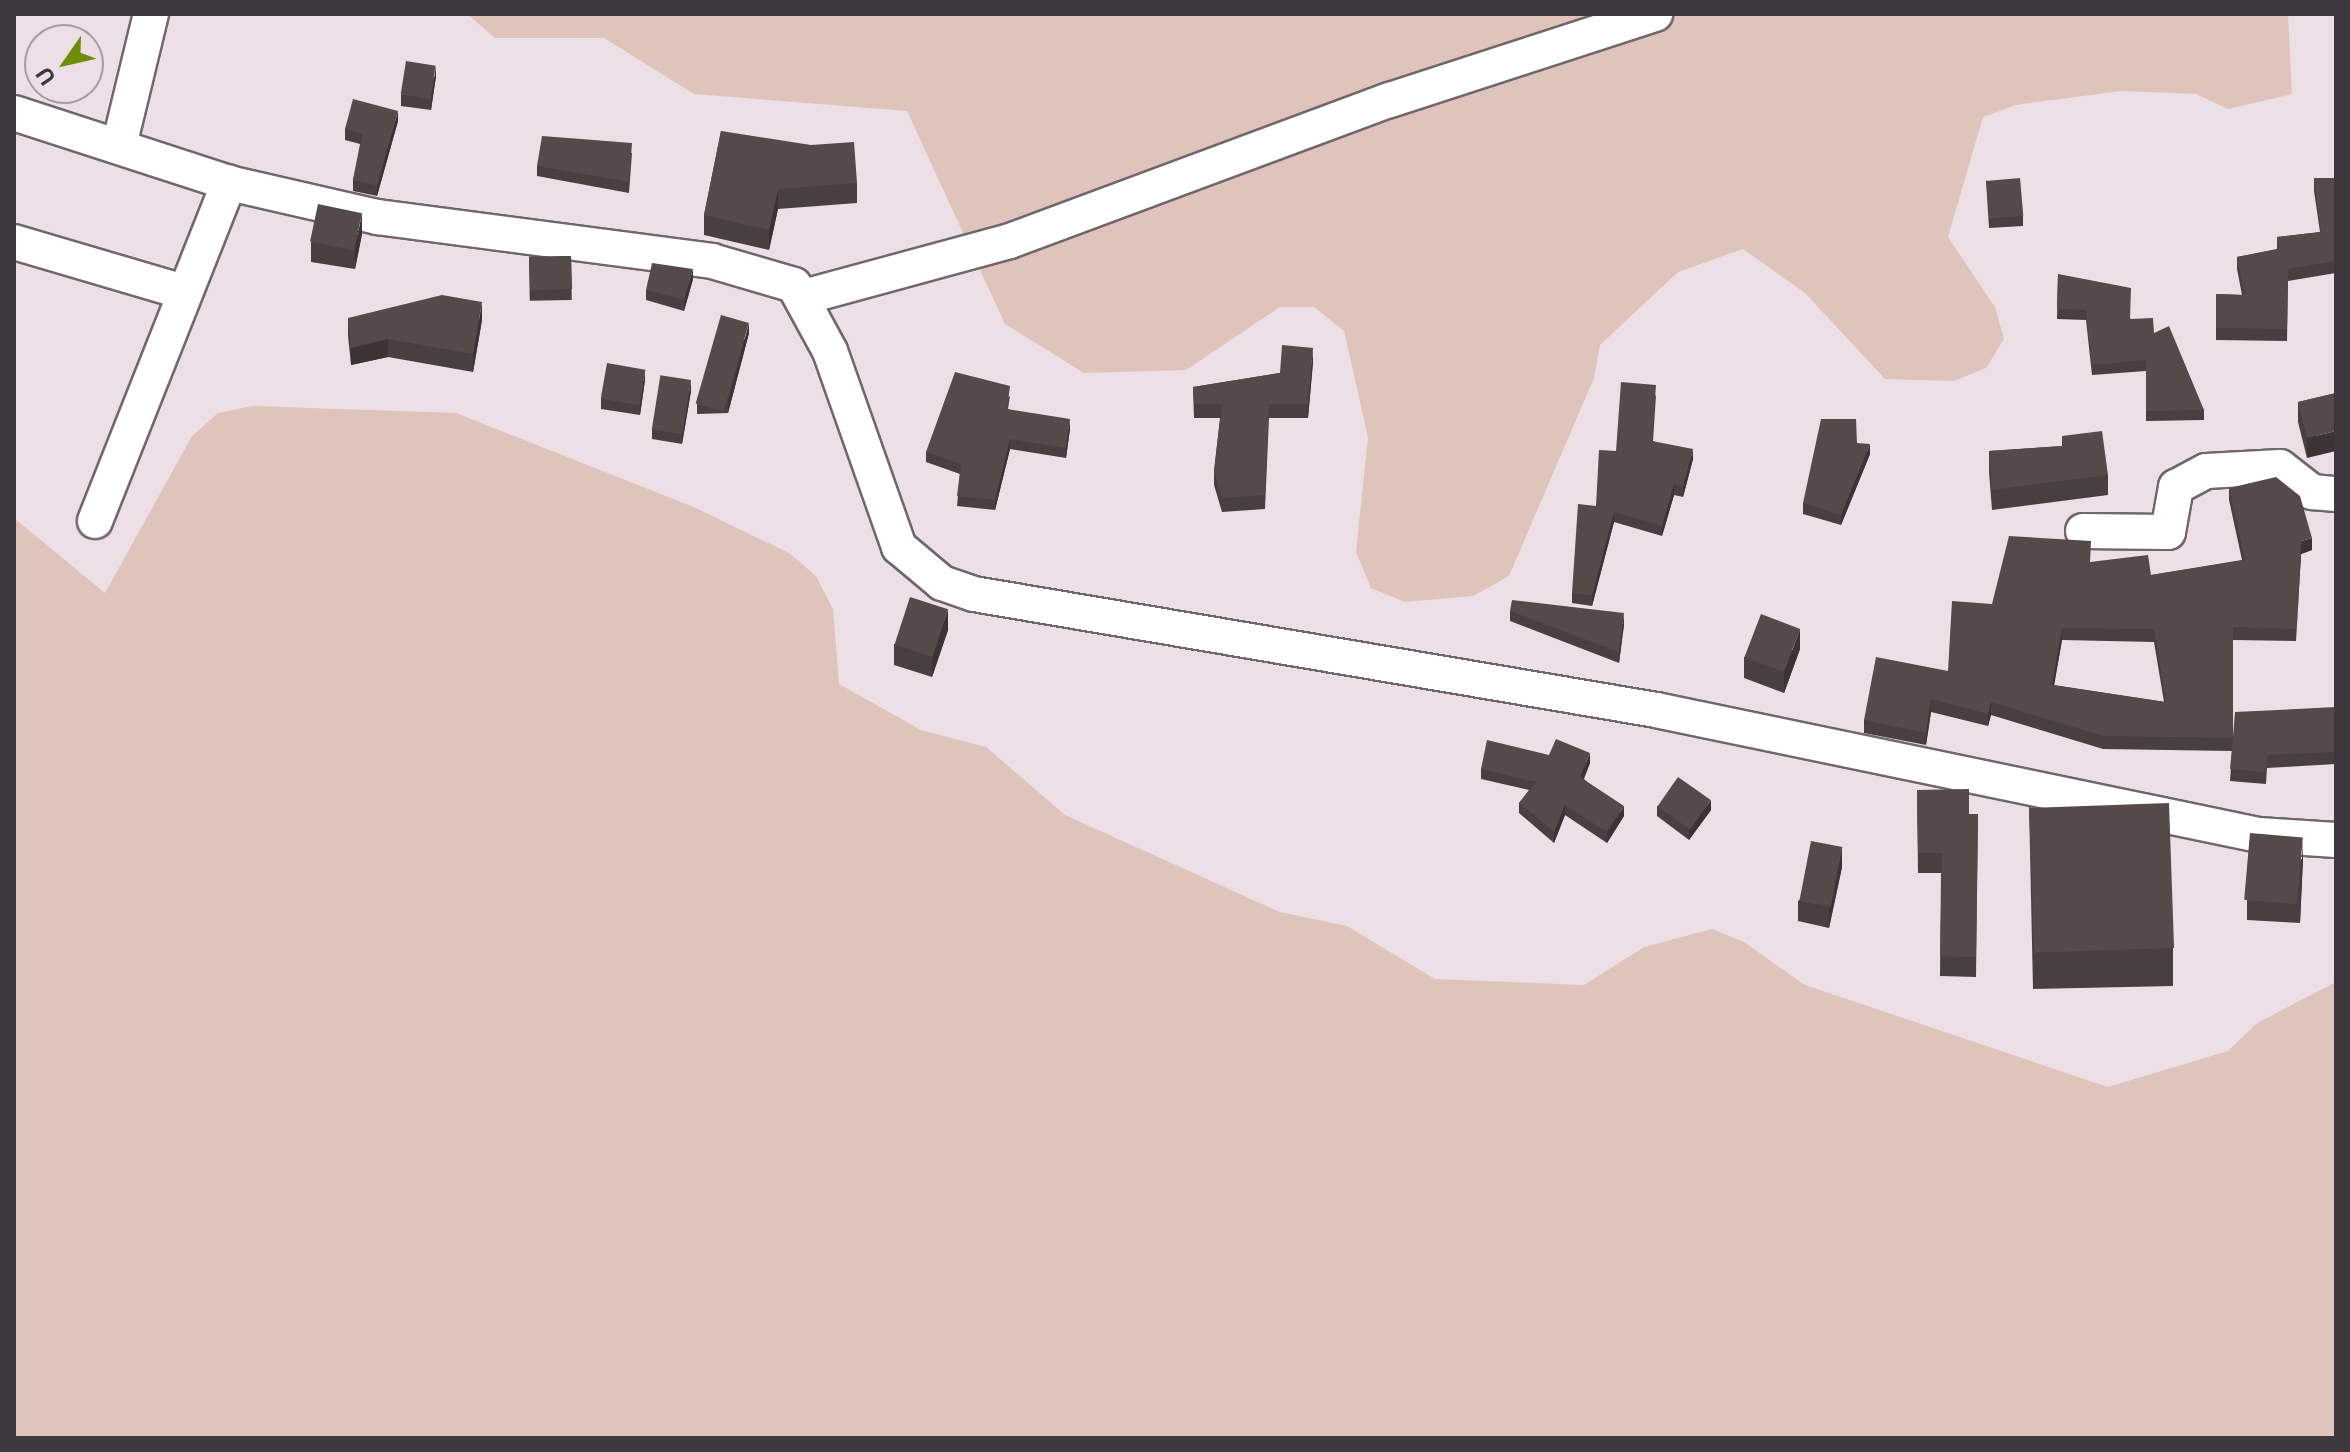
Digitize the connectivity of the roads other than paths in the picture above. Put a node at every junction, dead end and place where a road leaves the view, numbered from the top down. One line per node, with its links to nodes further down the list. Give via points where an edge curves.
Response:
1 (151, 14): 4 (street)
2 (1655, 14): 8 (street, via 1390,100 1010,241)
3 (14, 113): 4 (street)
4 (119, 146): 5 (street)
5 (229, 183): 7 (street); 8 (street, via 378,217 712,261 780,278)
6 (14, 242): 7 (street)
7 (184, 292): 10 (street)
8 (804, 297): 12 (street, via 899,547 942,583 974,594 1656,710 2259,835)
9 (2336, 494): 11 (street, via 2312,492 2280,467 2206,471 2176,487 2168,532)
10 (95, 521)
11 (2083, 531)
12 (2336, 840)

